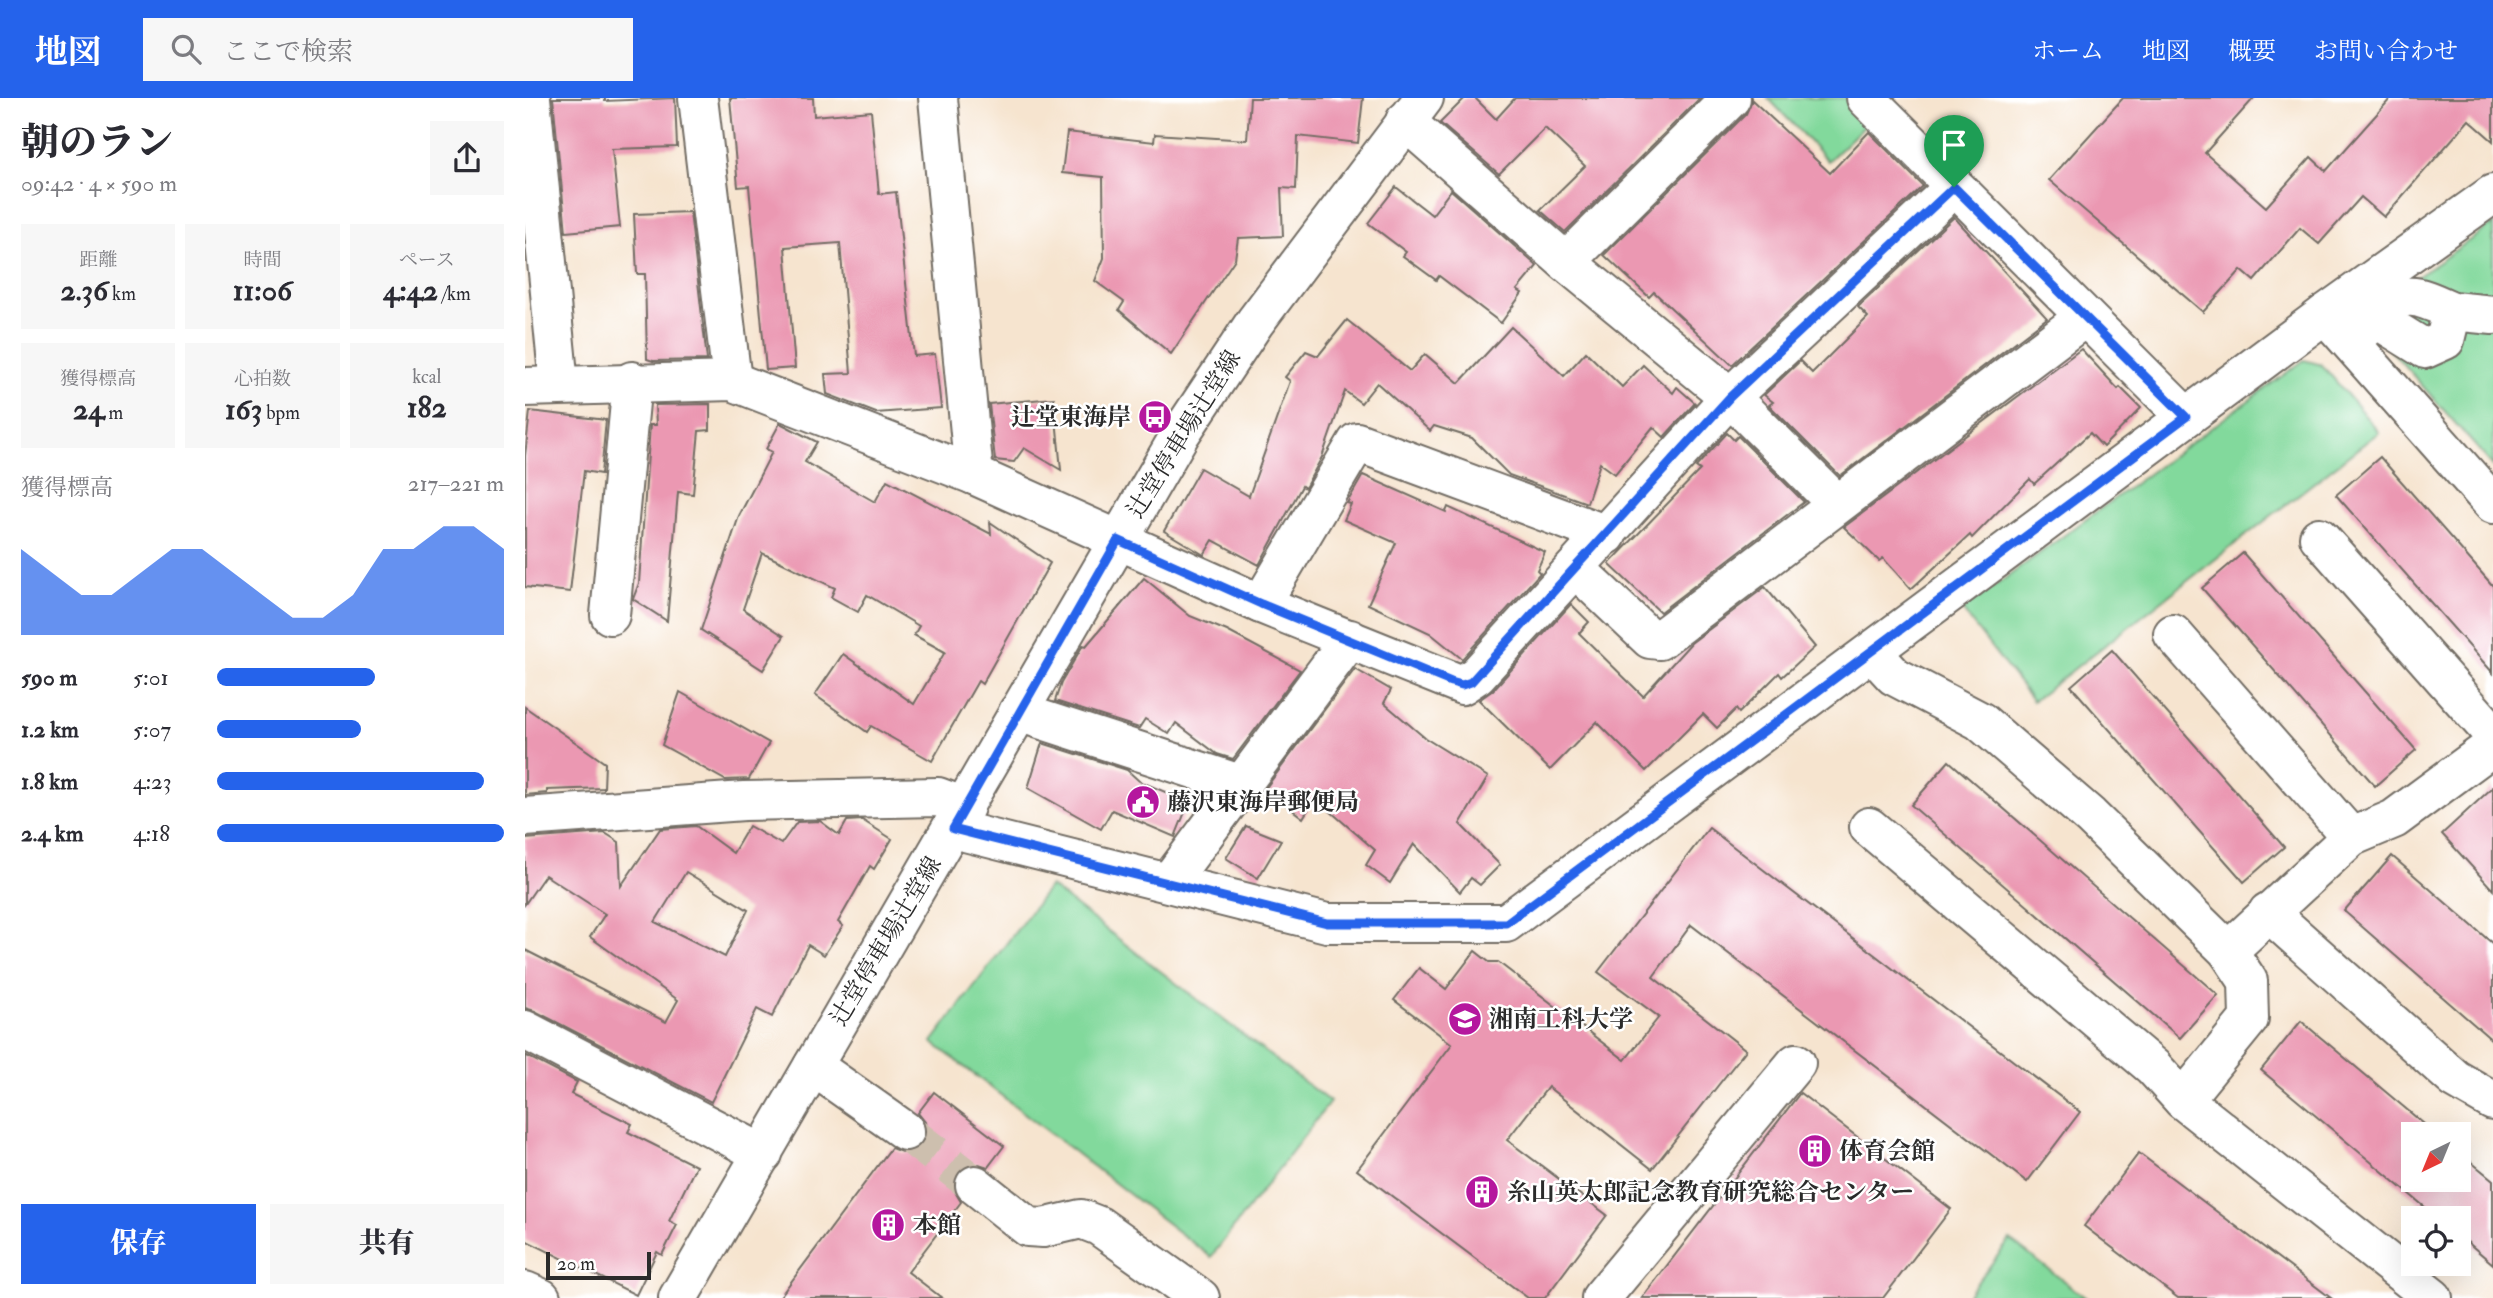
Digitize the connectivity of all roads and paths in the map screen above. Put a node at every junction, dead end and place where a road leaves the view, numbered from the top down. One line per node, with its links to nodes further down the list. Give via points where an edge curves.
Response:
1 (531, 98): 16 (street)
2 (698, 98): 15 (street)
3 (938, 98): 19 (street)
4 (1731, 98): 9 (street)
5 (1866, 98): 7 (street)
6 (1415, 110): 9 (street); 24 (street, 辻堂停車場辻堂線, via 1255,322 1181,433)
7 (1954, 187): 12 (street); 17 (street)
8 (2493, 194): 10 (street)
9 (1566, 262): 17 (street)
10 (2325, 314): 18 (street); 21 (street)
11 (2493, 315): 13 (street, via 2452,311 2445,340 2425,349)
12 (2085, 317): 18 (street); 20 (street)
13 (2370, 324)
14 (632, 381): 15 (street); 16 (street); 27 (street)
15 (732, 381): 19 (street)
16 (542, 386)
17 (1730, 397): 20 (street); 22 (street)
18 (2186, 417): 30 (street)
19 (974, 475): 24 (street)
20 (1837, 504): 25 (street, via 1659,640 1650,639)
21 (2493, 504)
22 (1607, 535): 25 (street); 26 (street, via 1357,442)
23 (2319, 537): 32 (street)
24 (1118, 540): 26 (street); 31 (street, 辻堂停車場辻堂線)
25 (1574, 568): 29 (street, via 1471,682 1462,685)
26 (1261, 604): 29 (street)
27 (610, 615)
28 (2173, 634): 37 (street)
29 (1350, 639): 33 (street)
30 (1872, 652): 38 (street, via 1506,923 1327,923); 40 (street, via 1893,676 1980,721 2090,816)
31 (1018, 712): 33 (street); 35 (street, 辻堂停車場辻堂線)
32 (2489, 753): 37 (street, via 2394,819)
33 (1240, 784): 38 (street)
34 (525, 817): 35 (street, via 744,801 937,797)
35 (959, 818): 38 (street); 43 (street, 辻堂停車場辻堂線)
36 (1869, 827): 44 (street, via 2154,1067)
37 (2351, 837): 39 (street)
38 (1169, 883)
39 (2268, 912): 40 (street); 45 (street, via 2455,1079)
40 (2228, 951): 44 (street, via 2248,981 2249,1019)
41 (525, 1030): 47 (street)
42 (1796, 1063): 53 (street)
43 (813, 1066): 46 (street); 47 (street, 辻堂停車場辻堂線)
44 (2183, 1100): 54 (street)
45 (2493, 1101)
46 (905, 1131)
47 (763, 1154): 51 (street, 辻堂停車場辻堂線)
48 (975, 1185): 52 (street, via 1028,1227 1081,1219 1099,1226)
49 (525, 1291): 50 (street)
50 (541, 1298)
51 (678, 1298)
52 (1200, 1298)
53 (1601, 1298)
54 (2433, 1298)

